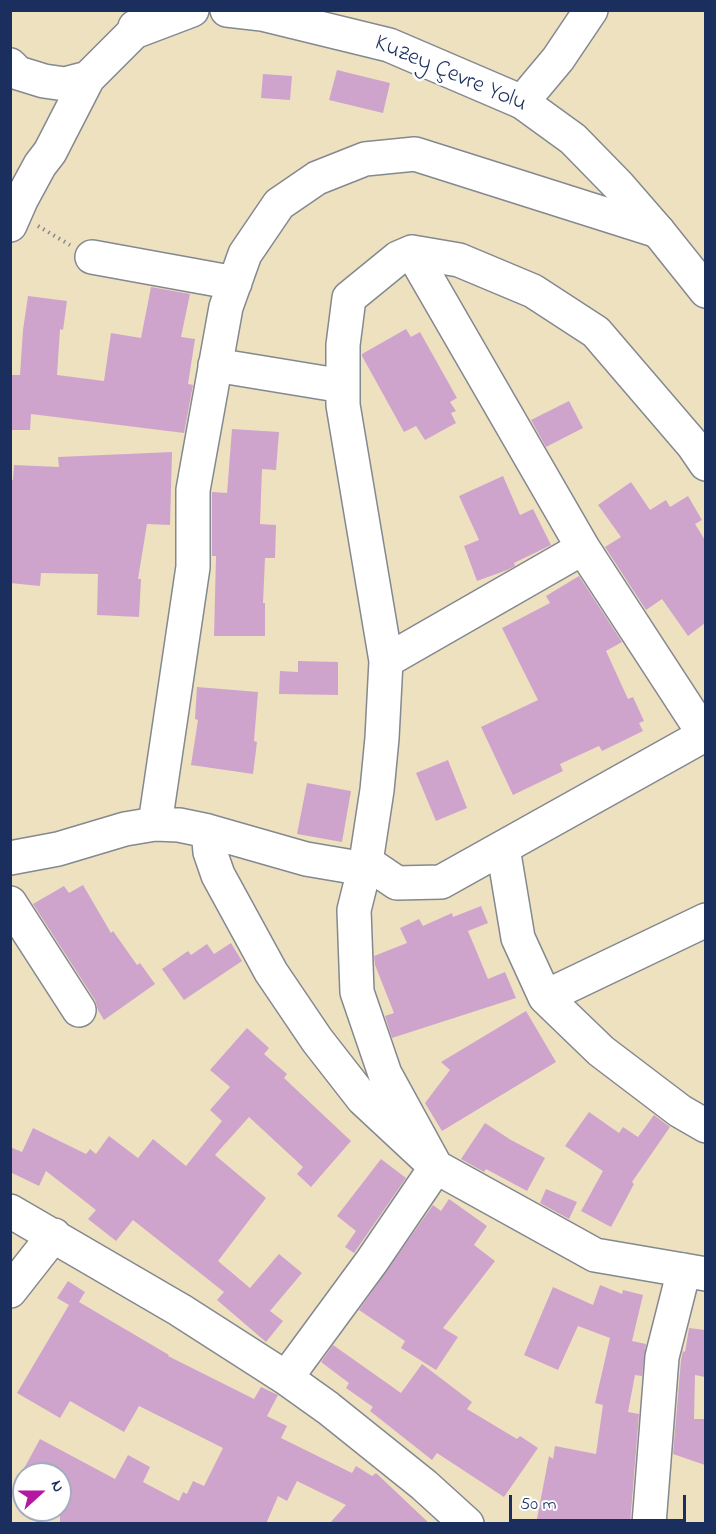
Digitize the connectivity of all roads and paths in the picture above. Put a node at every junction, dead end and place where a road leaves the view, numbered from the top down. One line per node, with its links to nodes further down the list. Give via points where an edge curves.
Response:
1 (192, 10): 4 (street)
2 (227, 10): 7 (street, Kuzey Çevre Yolu, via 262,14 388,45)
3 (591, 10): 7 (street)
4 (141, 18): 6 (street)
5 (10, 65): 6 (street, via 18,73 44,81 65,84)
6 (88, 78): 8 (street)
7 (522, 102): 9 (street, Kuzey Çevre Yolu, via 573,139)
8 (13, 219): 11 (path)
9 (658, 231): 12 (street, via 415,154 364,159 317,178 279,204 245,254); 13 (street, Kuzey Çevre Yolu)
10 (412, 252): 15 (street, via 398,258 349,298); 16 (street, via 459,260 532,291 596,332); 17 (street)
11 (92, 257): 12 (street)
12 (235, 283): 14 (street, via 226,307)
13 (705, 291)
14 (215, 365): 15 (street); 20 (street, via 193,490 193,567)
15 (343, 387): 18 (street)
16 (705, 464)
17 (583, 548): 18 (street); 19 (street)
18 (386, 662): 24 (street, via 377,790)
19 (705, 735): 22 (street)
20 (154, 824): 21 (street); 23 (street)
21 (208, 831): 24 (street, via 306,859 359,868); 30 (street, via 218,875 271,972 317,1040 363,1099)
22 (503, 848): 24 (street, via 441,882 397,883); 27 (street, via 518,938)
23 (10, 858)
24 (366, 862): 30 (street, via 354,910 357,992 385,1074)
25 (10, 903): 28 (street)
26 (705, 920): 27 (street)
27 (545, 997): 29 (street, via 601,1051)
28 (79, 1010)
29 (705, 1126)
30 (436, 1167): 33 (street, via 595,1256); 35 (street)
31 (10, 1211): 32 (street)
32 (54, 1235): 34 (street); 35 (street)
33 (695, 1272): 37 (street, via 662,1357)
34 (10, 1291)
35 (286, 1378): 36 (street, via 424,1485)
36 (466, 1524)
37 (649, 1524)

